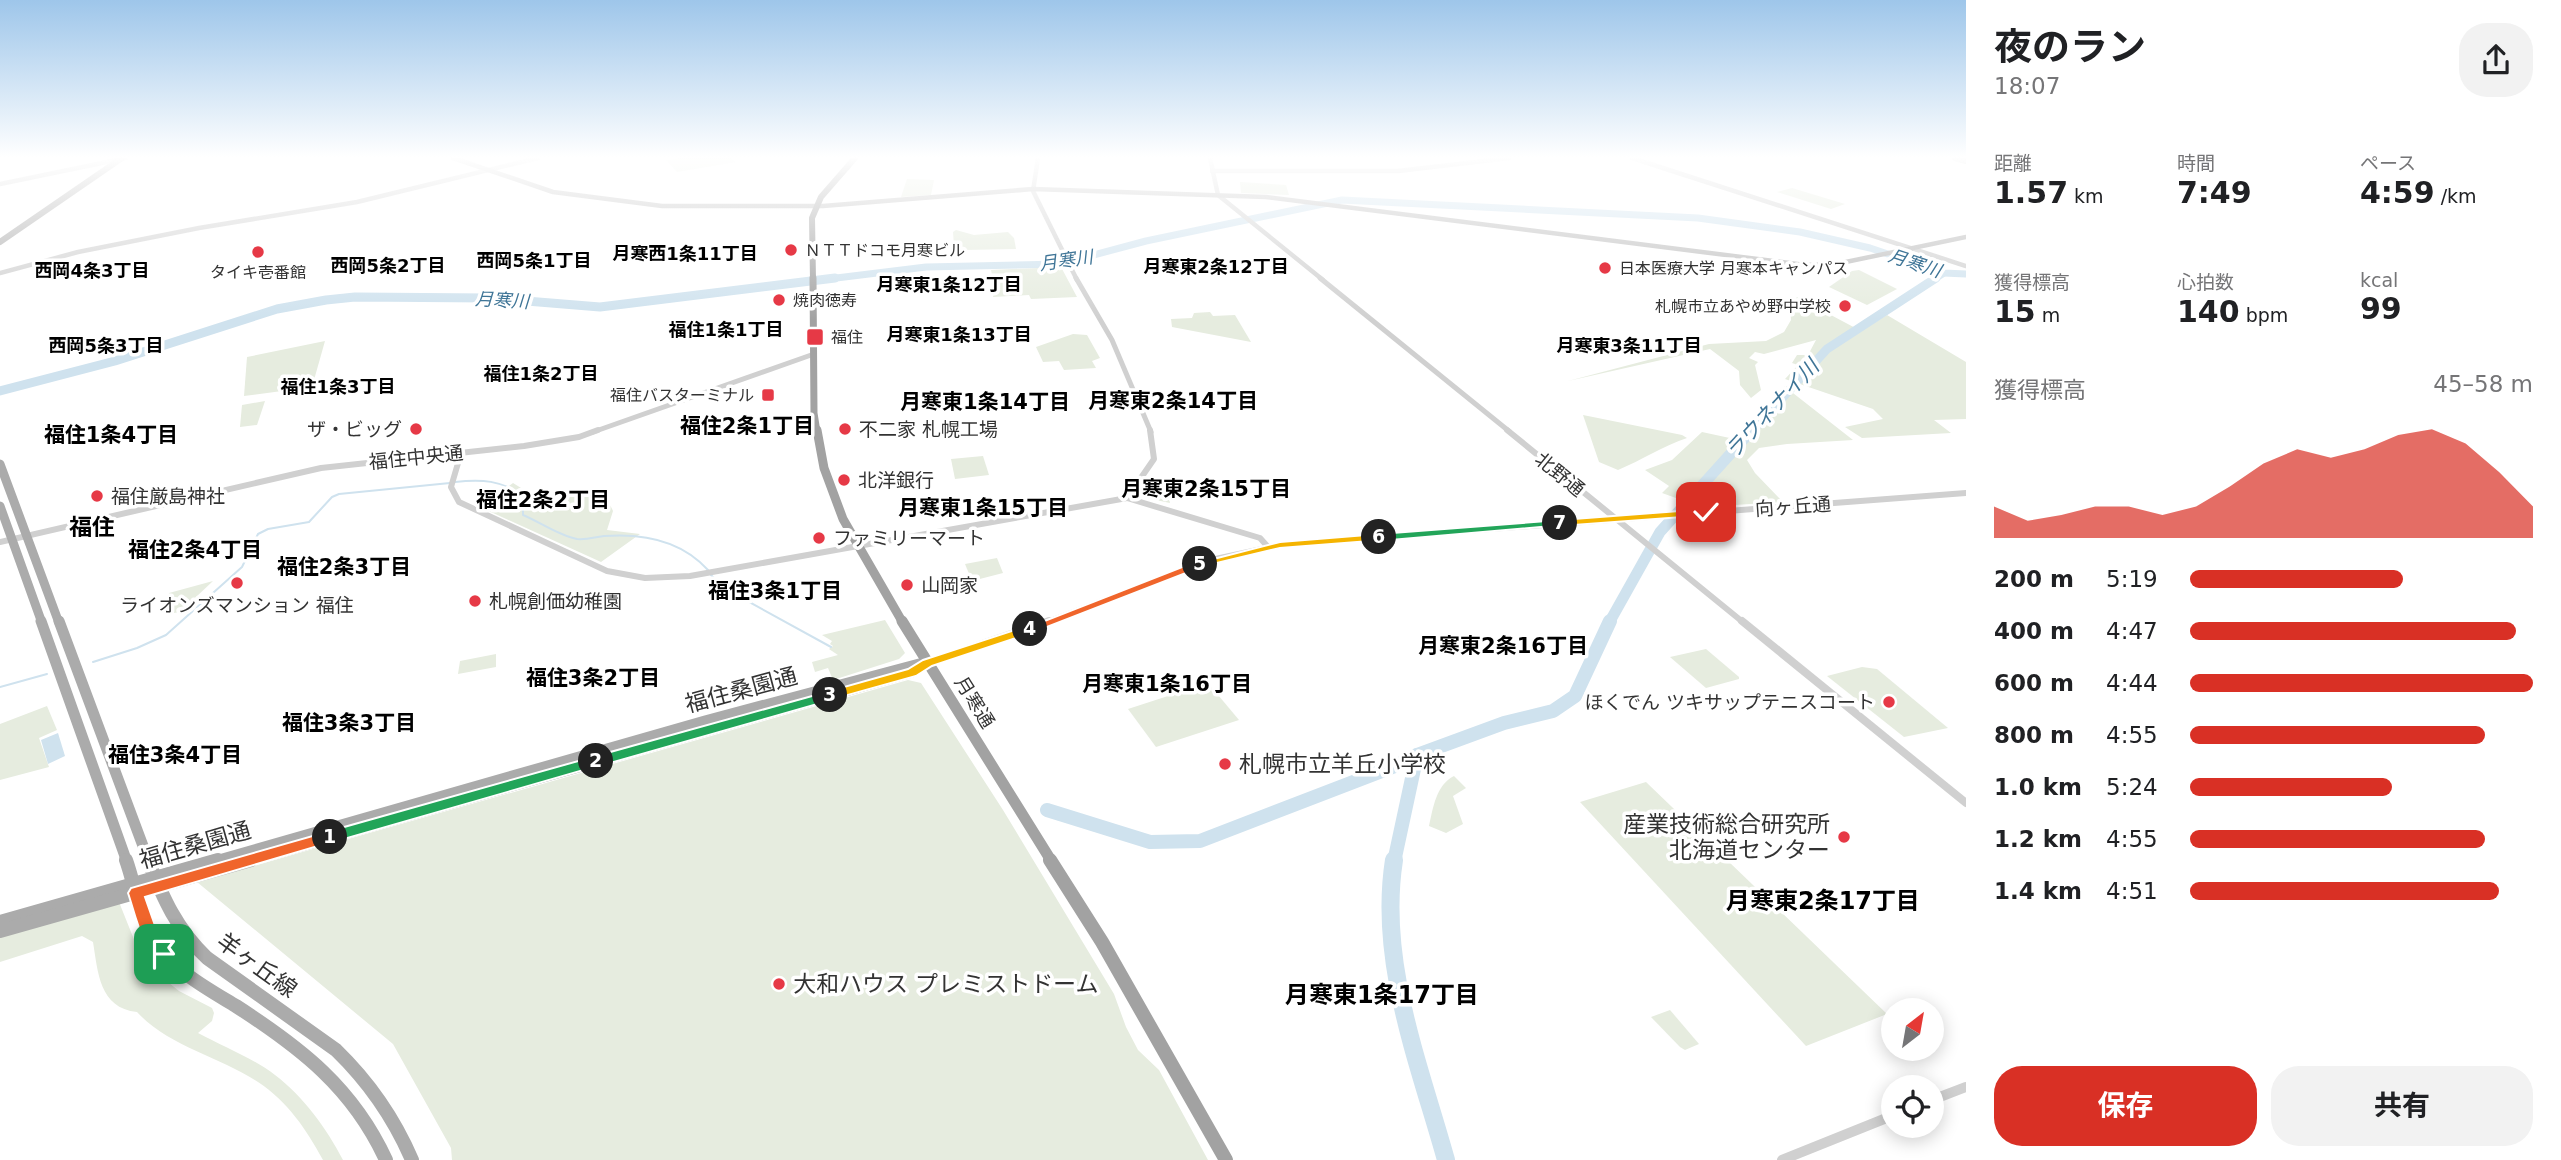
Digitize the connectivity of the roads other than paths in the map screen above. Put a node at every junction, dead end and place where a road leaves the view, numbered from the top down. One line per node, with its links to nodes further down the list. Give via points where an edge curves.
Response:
1 (47, 212): 8 (main road)
2 (296, 212): 14 (street, via 107,246)
3 (814, 212): 15 (highway, 月寒通)
4 (1044, 212): 19 (street, via 1112,340 1153,439 1154,459)
5 (1238, 212): 21 (street, 北野通)
6 (1397, 212): 12 (main road, via 1787,264 1836,264)
7 (1800, 212): 12 (street)
8 (26, 227): 10 (main road); 11 (main road)
9 (1966, 237): 12 (main road)
10 (0, 242)
11 (0, 248)
12 (1911, 248): 13 (street)
13 (1966, 266)
14 (0, 272)
15 (814, 354): 16 (street, 福住中央通, via 593,434); 25 (highway, 月寒通, via 814,413 824,468)
16 (461, 453): 22 (street, 福住中央通, via 321,468); 25 (street, via 452,483 454,497 462,504 607,571 635,578 713,572)
17 (0, 464): 22 (main road, 羊ヶ丘線)
18 (1966, 493): 21 (street, 向ヶ丘通)
19 (1127, 498): 25 (street); 26 (street, via 1260,538)
20 (0, 506): 23 (main road)
21 (1615, 519): 26 (street, 向ヶ丘通); 28 (street, 北野通)
22 (27, 536): 23 (street, 福住中央通); 29 (main road, 羊ヶ丘線)
23 (12, 539): 24 (street, 福住中央通); 30 (main road)
24 (0, 542)
25 (858, 546): 27 (highway, 月寒通)
26 (1268, 547): 27 (street, 向ヶ丘通, via 1213,559)
27 (928, 663): 29 (main road, 福住桑園通, via 912,673); 38 (highway, 月寒通, via 1102,942)
28 (1966, 803)
29 (158, 882): 30 (main road, 福住桑園通); 37 (main road, 羊ヶ丘線, via 191,944 351,1064 383,1104)
30 (135, 889): 31 (main road, 福住桑園通); 32 (main road, 福住桑園通); 36 (main road, via 150,934 164,954 323,1069 362,1114)
31 (0, 922)
32 (0, 931)
33 (1966, 1087): 34 (street)
34 (1944, 1095)
35 (1881, 1120): 39 (street)
36 (386, 1160)
37 (412, 1160)
38 (1226, 1160)
39 (1782, 1160)

